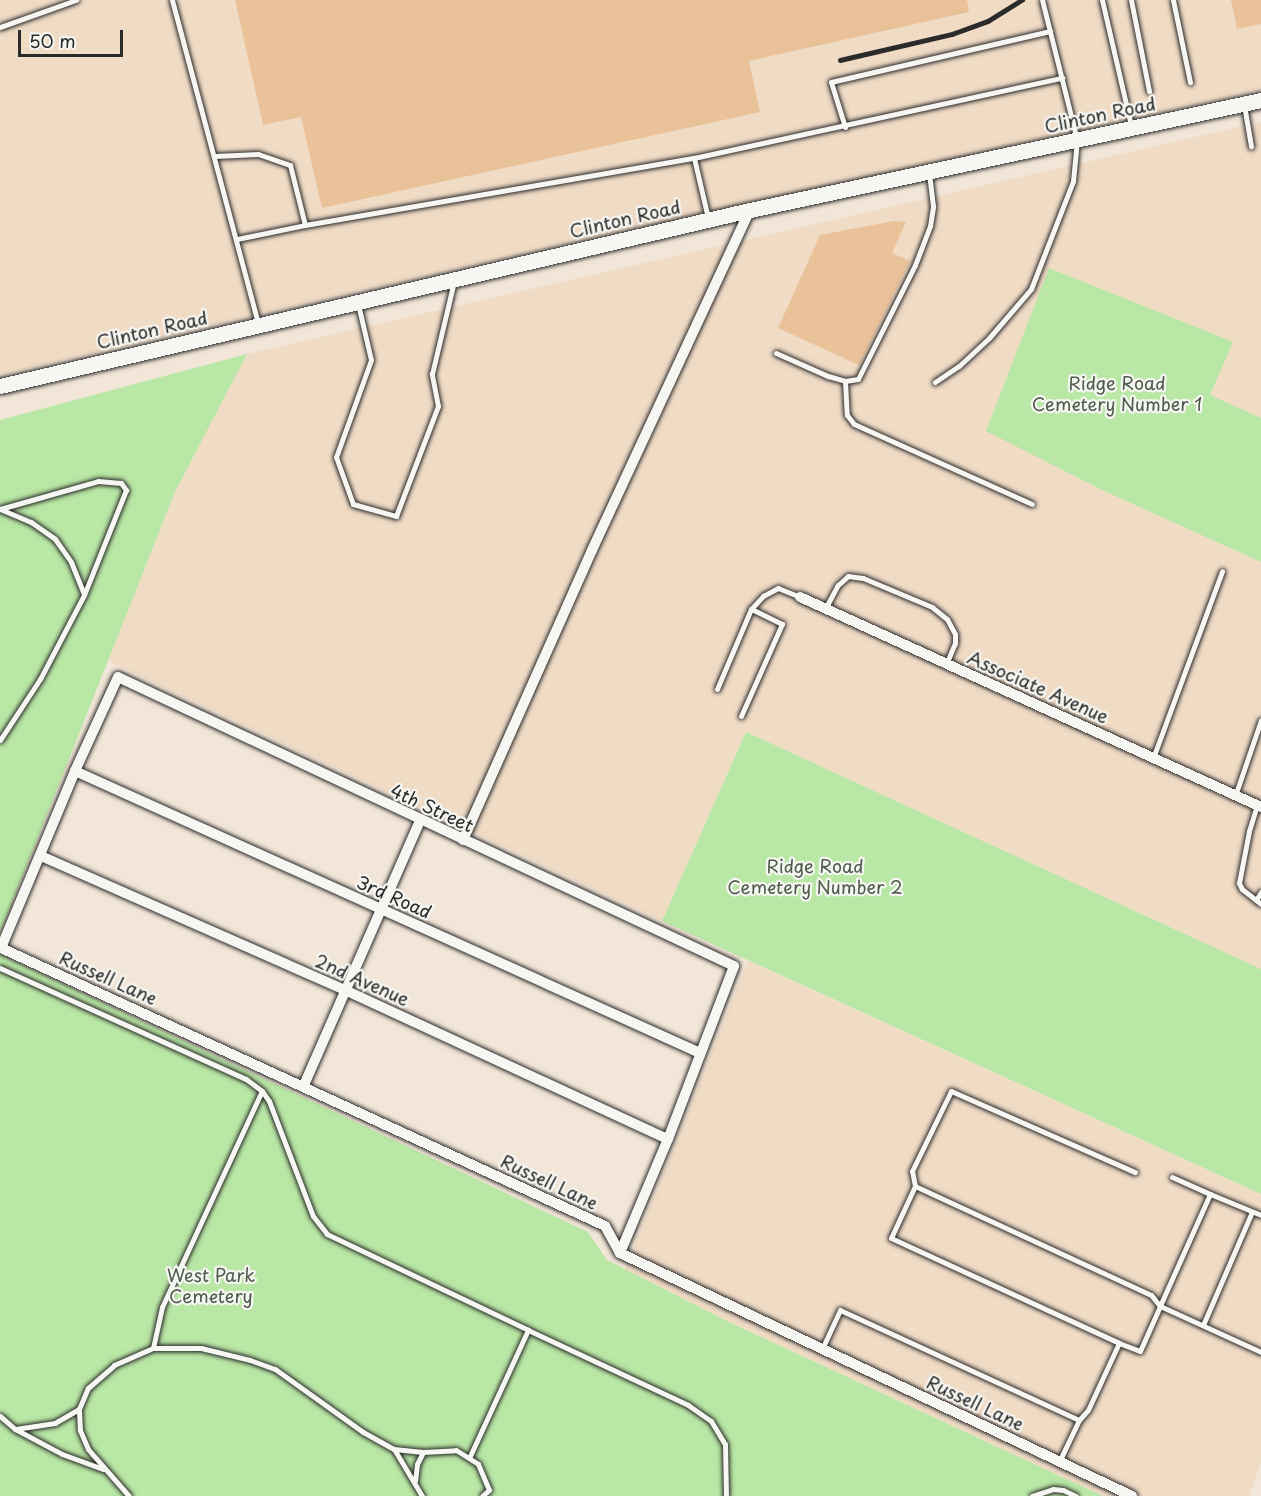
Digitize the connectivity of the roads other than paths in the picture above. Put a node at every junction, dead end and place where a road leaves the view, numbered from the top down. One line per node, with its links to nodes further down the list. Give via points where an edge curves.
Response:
1 (76, 0): 7 (lane)
2 (172, 0): 18 (lane)
3 (1042, 0): 8 (lane)
4 (1102, 0): 15 (lane)
5 (1131, 0): 11 (lane)
6 (1173, 0): 10 (lane)
7 (0, 27)
8 (1050, 31): 9 (lane); 14 (lane, via 831,82)
9 (1062, 78): 14 (lane); 16 (lane)
10 (1190, 82)
11 (1149, 91)
12 (1261, 100): 13 (street, Clinton Road)
13 (1244, 104): 15 (street, Clinton Road); 17 (lane)
14 (844, 127): 19 (lane)
15 (1131, 128): 16 (street, Clinton Road)
16 (1077, 140): 20 (street, Clinton Road); 30 (lane, via 1073,181 1031,290 959,366)
17 (1251, 146)
18 (215, 156): 23 (lane, via 258,154 290,165); 24 (lane)
19 (694, 158): 22 (lane); 23 (lane)
20 (928, 171): 21 (street, Clinton Road); 29 (lane, via 933,206 923,246 863,372 858,379)
21 (750, 210): 22 (street, Clinton Road); 49 (street)
22 (709, 220): 25 (street, Clinton Road)
23 (305, 225): 24 (lane)
24 (237, 239): 27 (lane)
25 (455, 279): 26 (street, Clinton Road); 26 (lane, via 432,374 438,406 396,516 353,504 336,457 371,360)
26 (357, 302): 27 (street, Clinton Road)
27 (259, 325): 31 (street, Clinton Road)
28 (776, 353): 29 (lane)
29 (845, 381): 32 (lane, via 847,415 854,424)
30 (935, 382)
31 (0, 386)
32 (1032, 504)
33 (0, 509): 35 (lane, via 31,522 55,539 71,562); 35 (lane, via 98,482 121,483 126,490)
34 (1222, 571): 44 (lane)
35 (84, 595): 43 (lane, via 40,679)
36 (800, 597): 37 (lane, via 778,588); 38 (street, Associate Avenue)
37 (751, 609): 40 (lane); 41 (lane, via 782,624)
38 (825, 609): 39 (street, Associate Avenue); 39 (lane, via 838,585 848,576 863,578 932,607 947,619 955,634)
39 (946, 664): 44 (street, Associate Avenue)
40 (717, 689)
41 (741, 716)
42 (1261, 720): 46 (lane)
43 (0, 740)
44 (1153, 758): 46 (street, Associate Avenue)
45 (75, 771): 48 (street, 4th Street, via 118,677); 50 (street); 53 (street, 3rd Road)
46 (1235, 795): 47 (street, Associate Avenue)
47 (1259, 806): 52 (lane, via 1249,831 1239,884)
48 (420, 821): 49 (street, 4th Street); 53 (street)
49 (463, 840): 57 (street, 4th Street, via 734,966)
50 (41, 856): 54 (street); 56 (street, 2nd Avenue)
51 (1261, 892): 52 (lane)
52 (1259, 902)
53 (383, 910): 56 (street); 57 (street, 3rd Road)
54 (1, 948): 58 (street, Russell Lane)
55 (0, 968): 59 (lane, via 246,1080)
56 (347, 991): 58 (street); 60 (street, 2nd Avenue)
57 (700, 1053): 60 (street)
58 (304, 1085): 67 (street, Russell Lane, via 605,1226)
59 (262, 1091): 70 (lane, via 313,1216 327,1234); 72 (lane, via 162,1307)
60 (668, 1138): 67 (street)
61 (1135, 1173): 63 (lane, via 951,1091 912,1170)
62 (1172, 1177): 64 (lane)
63 (915, 1186): 68 (lane, via 1151,1295); 71 (lane, via 891,1238)
64 (1210, 1194): 65 (lane); 68 (lane)
65 (1252, 1212): 66 (lane); 69 (lane)
66 (1261, 1215)
67 (620, 1253): 73 (street, Russell Lane)
68 (1160, 1306): 69 (lane); 71 (lane, via 1140,1352)
69 (1203, 1325): 74 (lane)
70 (528, 1330): 81 (lane); 89 (lane, via 688,1405 711,1421 725,1444)
71 (1119, 1343): 77 (lane, via 1088,1410)
72 (153, 1348): 75 (lane, via 114,1365 88,1388); 79 (lane, via 201,1348 275,1369 363,1432)
73 (822, 1349): 77 (lane, via 840,1310); 82 (street, Russell Lane)
74 (1261, 1352)
75 (79, 1409): 78 (lane, via 55,1423); 83 (lane, via 80,1430 88,1449)
76 (0, 1416): 78 (lane)
77 (1079, 1420): 82 (lane)
78 (15, 1428): 83 (lane, via 62,1454)
79 (394, 1449): 80 (lane); 84 (lane)
80 (423, 1452): 81 (lane, via 456,1450); 84 (lane)
81 (470, 1456): 85 (lane, via 478,1464)
82 (1059, 1461): 92 (street, Russell Lane)
83 (104, 1469): 86 (lane)
84 (416, 1482): 87 (lane)
85 (490, 1493): 88 (lane)
86 (129, 1496)
87 (422, 1496)
88 (482, 1496)
89 (726, 1496)
90 (1032, 1496): 91 (lane, via 1053,1489)
91 (1076, 1496)
92 (1132, 1496)

